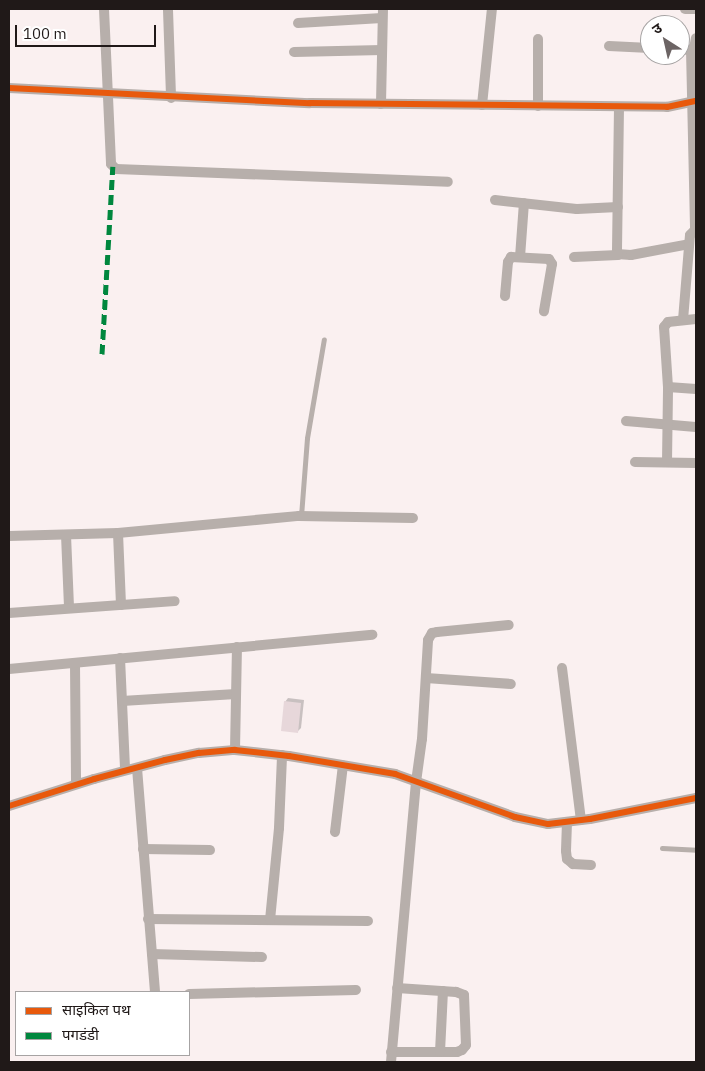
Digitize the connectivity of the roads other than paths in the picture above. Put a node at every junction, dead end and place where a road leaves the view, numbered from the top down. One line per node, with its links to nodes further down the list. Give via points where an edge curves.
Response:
1 (104, 9): 16 (street)
2 (492, 9): 20 (street)
3 (685, 9): 5 (street)
4 (168, 10): 17 (street)
5 (696, 10)
6 (382, 13): 7 (street); 12 (street)
7 (298, 23)
8 (696, 38): 13 (street, via 695,47)
9 (538, 39): 21 (street)
10 (609, 46): 11 (street)
11 (640, 48)
12 (382, 50): 14 (street); 19 (street)
13 (691, 50): 18 (street)
14 (294, 52)
15 (9, 88): 16 (street)
16 (108, 95): 17 (street); 23 (street, via 111,164 120,170)
17 (171, 98): 19 (street)
18 (693, 102): 22 (street, via 667,107); 27 (street)
19 (381, 104): 20 (street)
20 (482, 105): 21 (street)
21 (538, 106): 22 (street)
22 (618, 107): 26 (street)
23 (448, 182)
24 (495, 200): 25 (street)
25 (524, 203): 26 (street, via 577,209); 30 (street)
26 (618, 207): 29 (street)
27 (696, 229): 28 (street, via 690,235)
28 (689, 244): 29 (street); 35 (street)
29 (618, 255): 31 (street)
30 (520, 257): 32 (street, via 509,259); 33 (street, via 551,260)
31 (574, 257)
32 (505, 296)
33 (544, 311)
34 (696, 319): 35 (street)
35 (683, 320): 37 (street, via 666,323 664,327)
36 (324, 339): 45 (lane, via 307,438)
37 (668, 387): 38 (street); 40 (street)
38 (696, 389)
39 (626, 422): 40 (street)
40 (668, 425): 41 (street); 43 (street)
41 (696, 427)
42 (635, 462): 43 (street)
43 (667, 462): 44 (street)
44 (696, 463)
45 (301, 516): 46 (street); 47 (street)
46 (413, 518)
47 (118, 533): 48 (street); 51 (street)
48 (66, 535): 49 (street); 52 (street)
49 (9, 536)
50 (175, 600): 51 (street)
51 (121, 605): 52 (street)
52 (70, 608): 53 (street)
53 (9, 613)
54 (509, 625): 61 (street, via 432,633 428,640)
55 (372, 635): 56 (street)
56 (237, 647): 57 (street); 63 (street)
57 (120, 658): 58 (street); 64 (street)
58 (74, 664): 60 (street); 71 (street)
59 (562, 668): 74 (street)
60 (9, 669)
61 (426, 678): 62 (street); 70 (street)
62 (511, 684)
63 (236, 694): 64 (street); 65 (street)
64 (122, 701): 69 (street)
65 (235, 750): 66 (street); 68 (street, via 199,753)
66 (282, 755): 67 (street); 83 (street)
67 (343, 765): 70 (street, via 395,774); 76 (street)
68 (136, 768): 69 (street); 78 (street)
69 (125, 770): 71 (street)
70 (416, 782): 75 (street, via 515,817 548,824); 87 (street)
71 (76, 784): 73 (street)
72 (696, 798): 74 (street)
73 (9, 806)
74 (581, 820): 75 (street)
75 (568, 822): 81 (street, via 567,860 573,864)
76 (335, 832)
77 (662, 848): 80 (lane)
78 (143, 849): 79 (street); 82 (street)
79 (210, 850)
80 (696, 850)
81 (591, 865)
82 (148, 919): 83 (street); 85 (street)
83 (270, 920): 84 (street)
84 (368, 922)
85 (152, 954): 86 (street); 89 (street)
86 (262, 957)
87 (397, 988): 90 (street); 93 (street)
88 (356, 990): 91 (street)
89 (155, 991)
90 (443, 991): 92 (street); 92 (street, via 464,995 466,1045 457,1052)
91 (190, 994)
92 (440, 1052): 93 (street)
93 (391, 1057)

